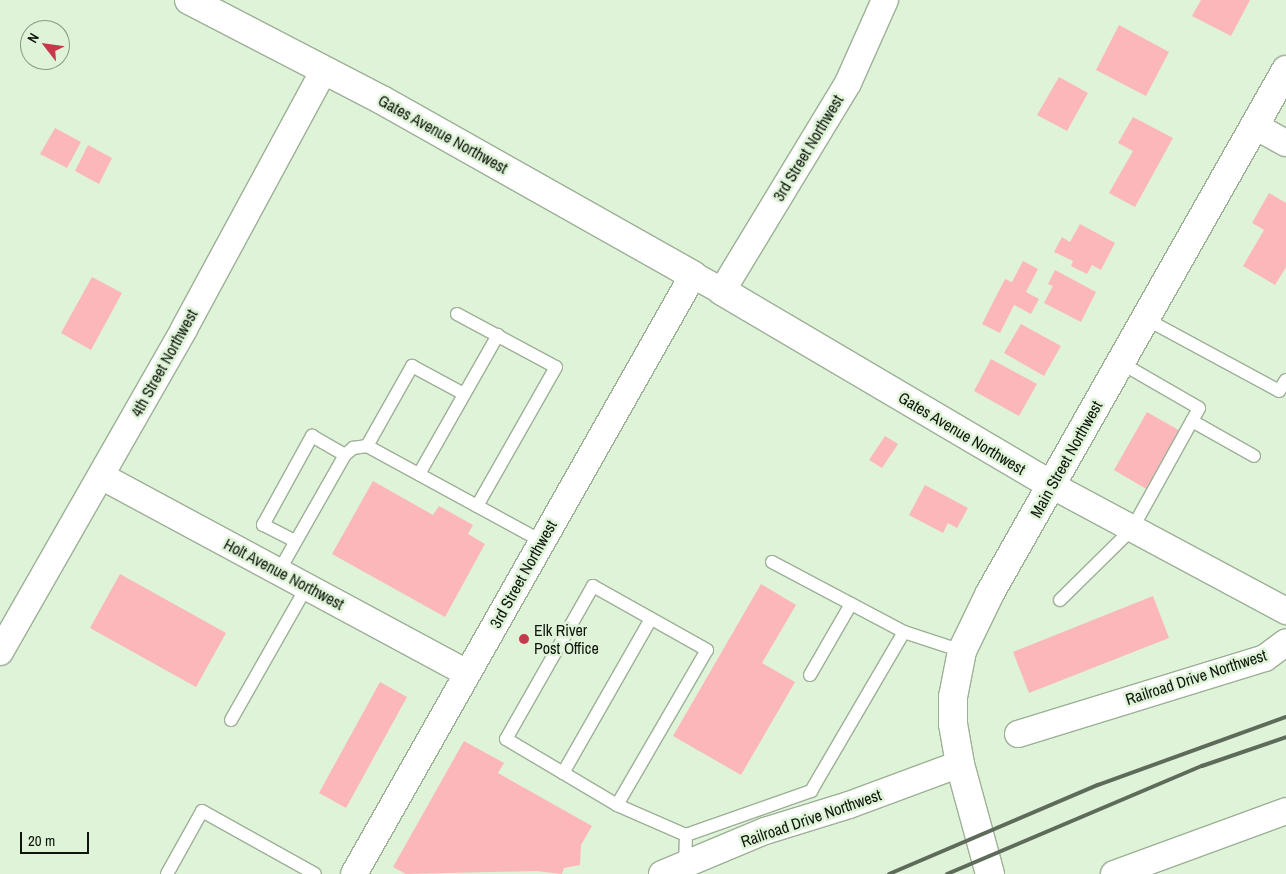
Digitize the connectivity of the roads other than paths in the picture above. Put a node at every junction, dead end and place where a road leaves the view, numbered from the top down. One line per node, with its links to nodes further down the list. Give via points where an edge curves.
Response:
1 (189, 0): 4 (street, Gates Avenue Northwest)
2 (885, 0): 8 (street, 3rd Street Northwest, via 848,83)
3 (1286, 70): 5 (street, Main Street Northwest)
4 (323, 72): 7 (street, Gates Avenue Northwest, via 382,100); 20 (street, 4th Street Northwest)
5 (1255, 126): 6 (street); 10 (street, Main Street Northwest)
6 (1286, 143)
7 (694, 275): 8 (street); 25 (street, 3rd Street Northwest)
8 (722, 291): 21 (street, Gates Avenue Northwest)
9 (457, 314): 11 (lane)
10 (1146, 319): 12 (street, Main Street Northwest); 13 (lane, via 1279,392)
11 (498, 335): 14 (lane); 22 (lane, via 556,367)
12 (1121, 363): 15 (lane, via 1199,408); 21 (street, Main Street Northwest)
13 (1286, 380)
14 (464, 394): 16 (lane, via 412,366); 19 (lane)
15 (1192, 421): 18 (lane); 23 (lane)
16 (367, 446): 17 (lane, via 353,448); 19 (lane)
17 (345, 455): 24 (lane); 24 (lane, via 312,436 263,525)
18 (1254, 456)
19 (418, 474): 22 (lane)
20 (101, 476): 27 (street, Holt Avenue Northwest); 36 (street, 4th Street Northwest)
21 (1051, 485): 23 (street, Gates Avenue Northwest); 35 (street, Main Street Northwest)
22 (477, 506): 25 (lane)
23 (1132, 529): 29 (lane); 31 (street, Gates Avenue Northwest)
24 (295, 541): 27 (lane)
25 (541, 541): 37 (street, 3rd Street Northwest)
26 (772, 562): 30 (lane)
27 (279, 571): 28 (street, Holt Avenue Northwest)
28 (307, 586): 37 (street, Holt Avenue Northwest); 39 (lane)
29 (1060, 600)
30 (851, 604): 33 (lane); 38 (lane)
31 (1286, 611)
32 (651, 619): 42 (lane); 42 (lane, via 593,586 506,739); 43 (lane, via 707,650)
33 (904, 632): 35 (lane); 45 (lane, via 810,791)
34 (1286, 642): 40 (street, Railroad Drive Northwest, via 1265,658)
35 (962, 651): 41 (street, Main Street Northwest, via 953,715)
36 (0, 652)
37 (467, 673): 49 (street, 3rd Street Northwest)
38 (810, 675)
39 (231, 720)
40 (1018, 734)
41 (960, 764): 46 (street, Railroad Drive Northwest, via 766,832); 50 (street, Main Street Northwest)
42 (563, 773): 43 (lane)
43 (617, 806): 45 (lane)
44 (1286, 811): 51 (street)
45 (686, 834): 46 (lane)
46 (674, 869)
47 (166, 874): 48 (lane, via 202,811)
48 (315, 874)
49 (354, 874)
50 (990, 874)
51 (1114, 874)

